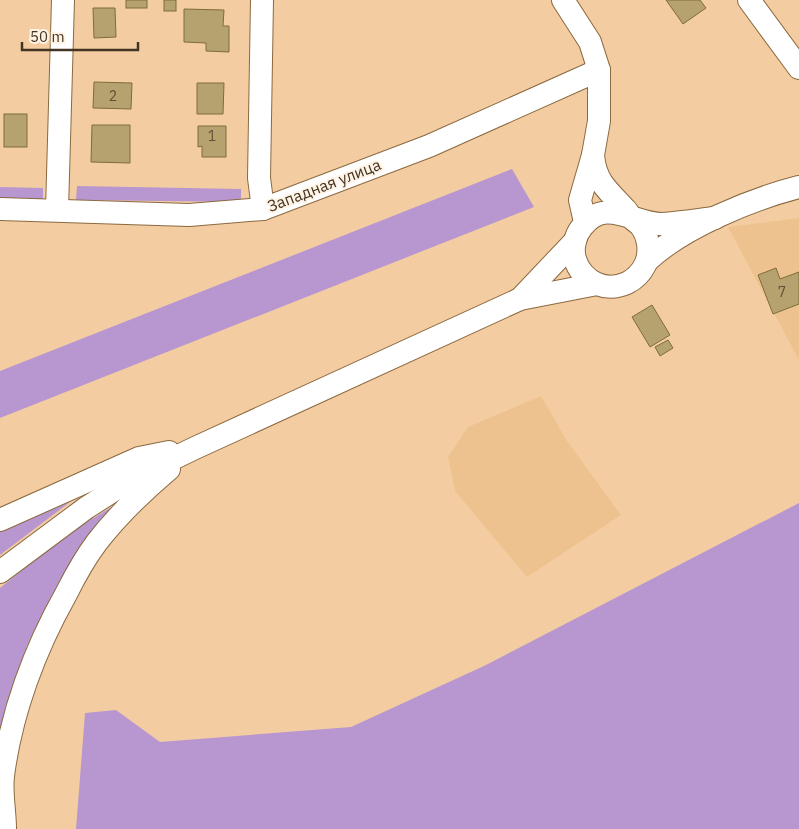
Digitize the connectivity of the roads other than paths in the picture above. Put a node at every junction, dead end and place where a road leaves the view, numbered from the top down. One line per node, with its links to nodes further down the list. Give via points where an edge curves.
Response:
1 (64, 0): 11 (street)
2 (262, 0): 10 (street, via 259,178)
3 (563, 0): 6 (street, via 590,42)
4 (748, 0): 5 (street)
5 (799, 68)
6 (599, 70): 7 (street, via 599,121); 10 (street, Западная улица, via 429,146)
7 (593, 155): 12 (street, via 594,169 602,183); 14 (street, via 580,200)
8 (799, 187): 13 (street)
9 (0, 209): 11 (street, Западная улица)
10 (263, 209): 11 (street, Западная улица, via 189,215)
11 (57, 210)
12 (631, 218): 13 (street, via 661,224); 14 (street, via 620,212 596,215); 15 (street, via 641,226 646,236)
13 (715, 218): 15 (street, via 660,248)
14 (580, 232): 16 (street, via 575,258 586,277); 17 (street)
15 (647, 261): 16 (street, via 632,280 609,287)
16 (597, 284): 17 (street)
17 (520, 299): 18 (street)
18 (195, 448): 19 (street, via 139,458); 20 (street, via 133,478 86,508); 21 (street, via 121,513 75,576 51,620 13,724 3,778)
19 (0, 520)
20 (0, 572)
21 (5, 829)

